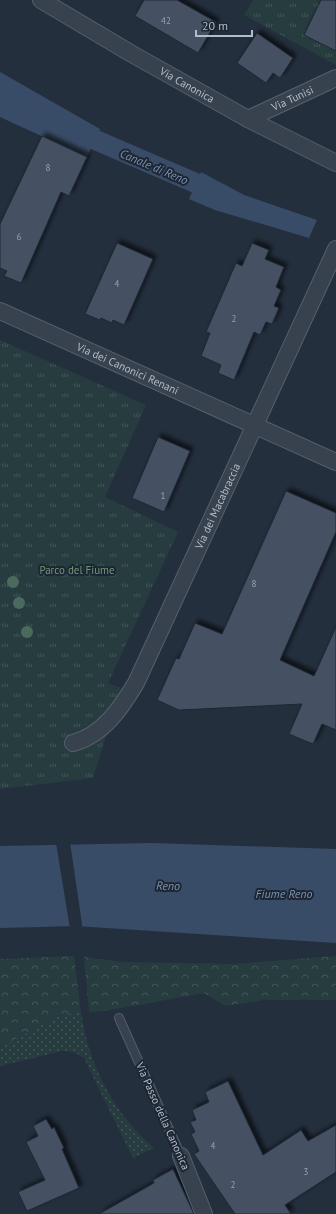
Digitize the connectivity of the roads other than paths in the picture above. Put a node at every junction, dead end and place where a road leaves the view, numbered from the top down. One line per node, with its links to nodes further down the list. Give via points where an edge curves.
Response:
1 (41, 0): 3 (street, Via Canonica)
2 (336, 78): 3 (street, Via Tunisi)
3 (248, 119): 4 (street, Via Canonica)
4 (336, 163)
5 (334, 253): 7 (street, Via dei Macabraccia)
6 (0, 310): 7 (street, Via dei Canonici Renani)
7 (255, 426): 8 (street, Via dei Canonici Renani); 9 (street, Via dei Macabraccia, via 123,706 101,728 82,741)
8 (336, 462)
9 (73, 743)
10 (119, 1018): 11 (lane, Via Passo della Canonica)
11 (181, 1156): 12 (street, Via Passo della Canonica)
12 (204, 1214)

